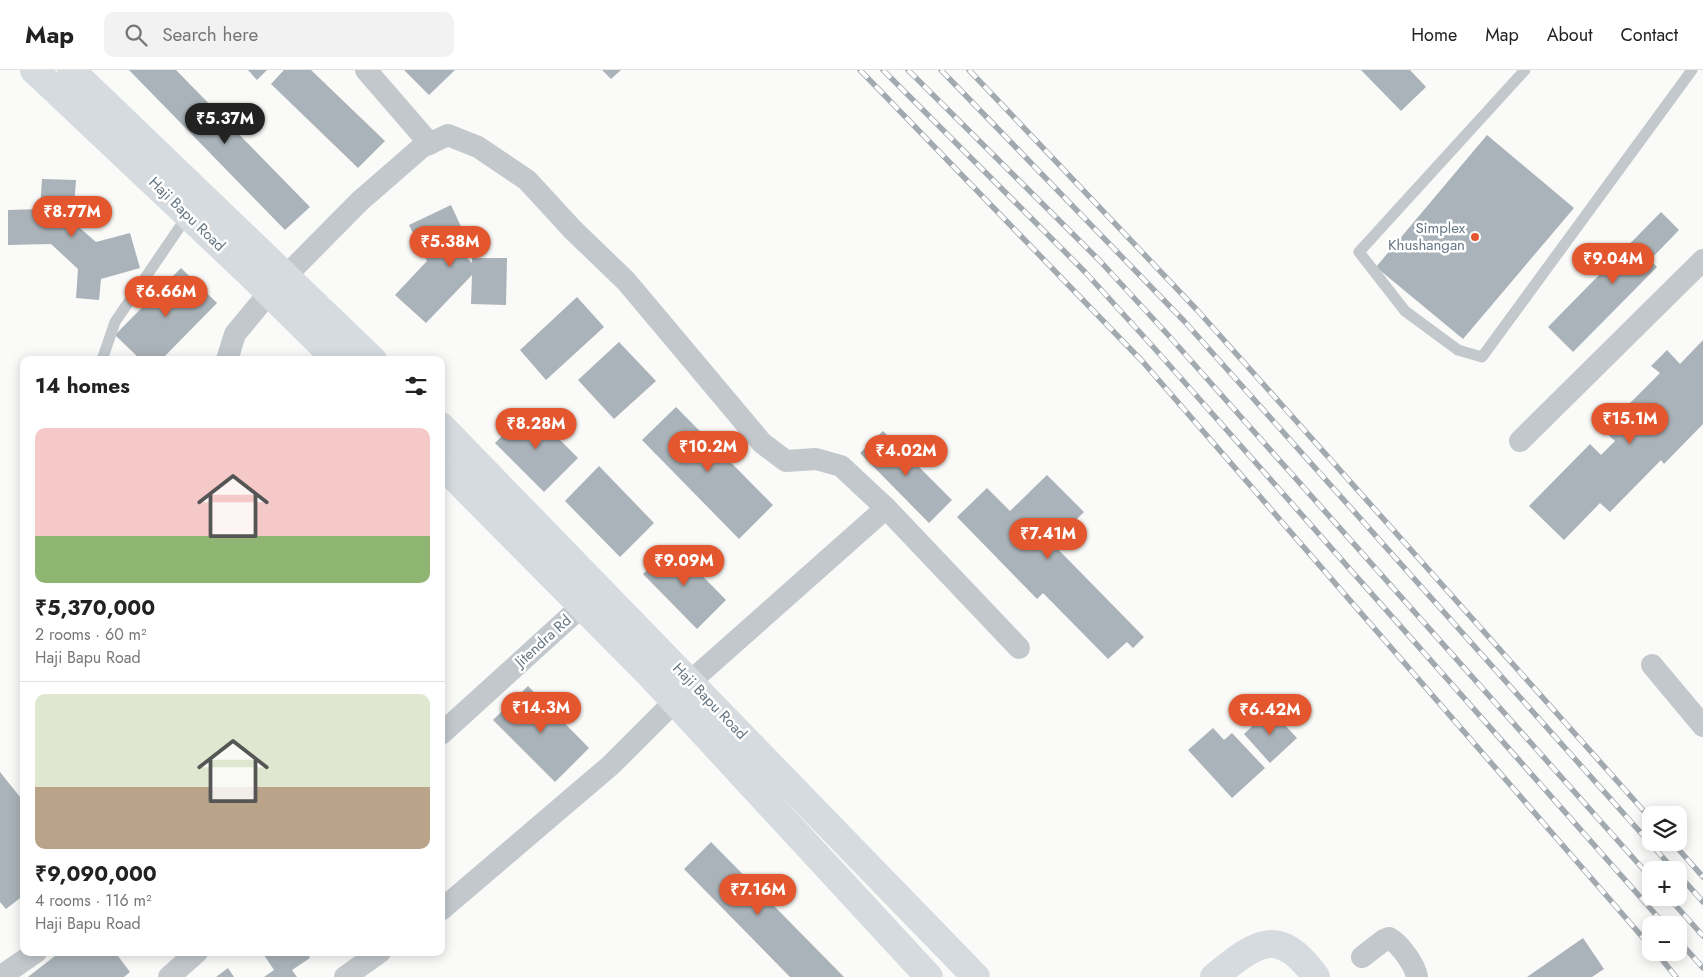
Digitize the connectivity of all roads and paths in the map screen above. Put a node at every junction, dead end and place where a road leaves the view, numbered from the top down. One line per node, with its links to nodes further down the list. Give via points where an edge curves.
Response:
1 (34, 70): 5 (street, Haji Bapu Road)
2 (366, 70): 6 (street)
3 (1525, 70): 4 (lane, via 1359,252 1405,311 1458,350 1482,356)
4 (1692, 70)
5 (65, 76): 7 (street, Haji Bapu Road); 9 (street, Haji Bapu Road)
6 (430, 144): 9 (street, via 422,147 360,201); 18 (street, via 448,136 478,146 527,180 626,281 762,443 786,460 816,459 841,466)
7 (188, 215): 9 (street, Haji Bapu Road); 10 (lane, via 115,322)
8 (1703, 260): 15 (street)
9 (278, 285): 11 (street, via 235,334); 12 (street, Haji Bapu Road); 13 (street, Haji Bapu Road)
10 (103, 356)
11 (228, 356)
12 (334, 356)
13 (368, 356)
14 (445, 431): 17 (street, Haji Bapu Road)
15 (1520, 441)
16 (445, 467): 17 (street, Haji Bapu Road)
17 (492, 496): 19 (street, Haji Bapu Road)
18 (886, 508): 20 (street); 22 (street)
19 (591, 597): 22 (street, Haji Bapu Road); 24 (street, Jitendra Rd)
20 (1019, 648)
21 (1652, 666): 23 (street)
22 (677, 685): 25 (street, Haji Bapu Road); 26 (street, Haji Bapu Road); 30 (street, via 611,765)
23 (1703, 726)
24 (445, 730)
25 (781, 774): 26 (street); 27 (street, Haji Bapu Road)
26 (760, 792): 28 (street, Haji Bapu Road)
27 (873, 869): 28 (street); 29 (street, Haji Bapu Road)
28 (851, 891): 31 (street, Haji Bapu Road)
29 (907, 904): 31 (street); 36 (street, Haji Bapu Road)
30 (445, 907)
31 (884, 926): 40 (street, Haji Bapu Road)
32 (30, 956): 37 (street)
33 (193, 956): 38 (street)
34 (374, 956): 39 (street)
35 (1362, 957): 43 (street, via 1390,938 1416,971)
36 (971, 975)
37 (0, 977)
38 (169, 977)
39 (345, 977)
40 (929, 977)
41 (1214, 977): 42 (street, via 1247,951 1263,945 1280,944 1304,961)
42 (1316, 977)
43 (1417, 977)

